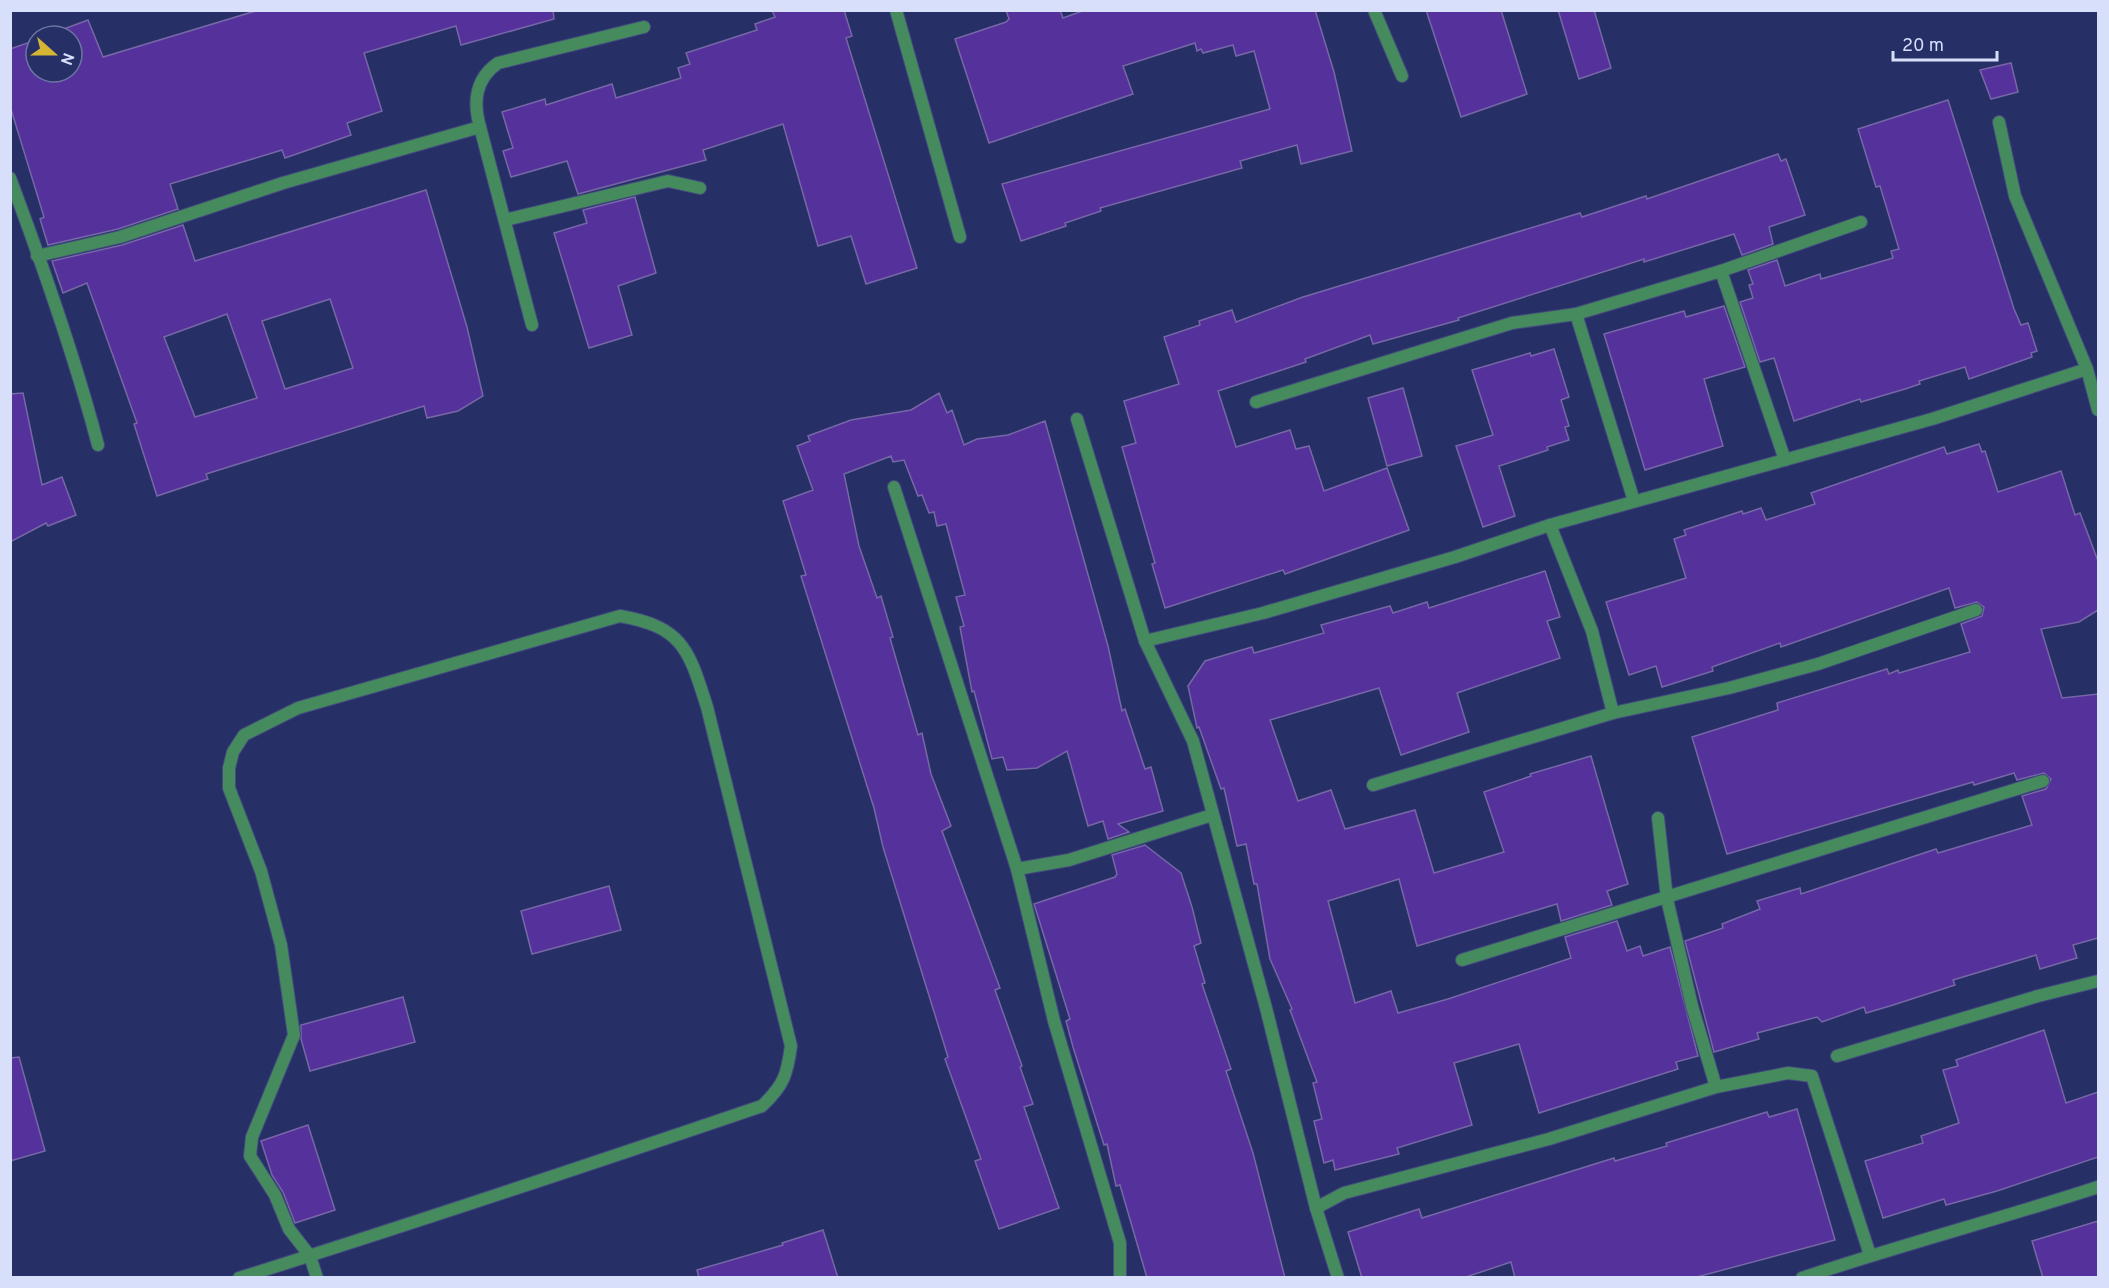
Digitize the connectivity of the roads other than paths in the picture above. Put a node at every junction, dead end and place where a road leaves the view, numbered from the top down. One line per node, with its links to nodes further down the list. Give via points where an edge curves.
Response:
1 (896, 10): 11 (street)
2 (1374, 10): 4 (street)
3 (644, 27): 6 (street, via 498,63 485,74 475,100)
4 (1402, 76)
5 (1999, 122): 16 (street, via 2015,196)
6 (480, 127): 9 (street); 12 (street, via 284,183 120,237)
7 (10, 178): 12 (street)
8 (700, 188): 9 (street, via 669,181)
9 (505, 220): 15 (street)
10 (1862, 222): 13 (street)
11 (960, 237)
12 (37, 256): 20 (street, via 58,308)
13 (1721, 271): 14 (street); 21 (street)
14 (1576, 314): 17 (street, via 1512,323); 23 (street)
15 (532, 325)
16 (2087, 369): 18 (street); 21 (street, via 1932,419)
17 (1256, 402)
18 (2098, 410)
19 (1077, 419): 26 (street)
20 (98, 445)
21 (1785, 460): 23 (street)
22 (894, 487): 32 (street)
23 (1634, 501): 24 (street)
24 (1550, 525): 26 (street, via 1286,606); 27 (street, via 1592,631)
25 (1976, 610): 27 (street, via 1818,664)
26 (1145, 641): 30 (street, via 1193,741)
27 (1613, 713): 29 (street)
28 (2043, 781): 33 (street)
29 (1373, 785)
30 (1212, 815): 32 (street, via 1069,860); 39 (street)
31 (1658, 818): 33 (street)
32 (1017, 869): 44 (street, via 1054,1022 1120,1243)
33 (1667, 899): 34 (street); 37 (street)
34 (1462, 960)
35 (2098, 981): 36 (street)
36 (1837, 1056)
37 (1716, 1087): 39 (street, via 1549,1139 1344,1193); 40 (street, via 1788,1072 1812,1076)
38 (2098, 1187): 40 (street, via 1980,1226)
39 (1316, 1208): 45 (street)
40 (1870, 1255): 46 (street)
41 (310, 1256): 41 (street, via 289,1229 275,1195 250,1156 252,1137 294,1035 281,945 261,871 230,788 229,768 234,752 244,735 298,708 620,616 648,621 673,635 692,658 707,707 791,1046 782,1085 762,1106); 42 (street); 43 (street)
42 (239, 1278)
43 (317, 1278)
44 (1120, 1278)
45 (1338, 1278)
46 (1802, 1278)

